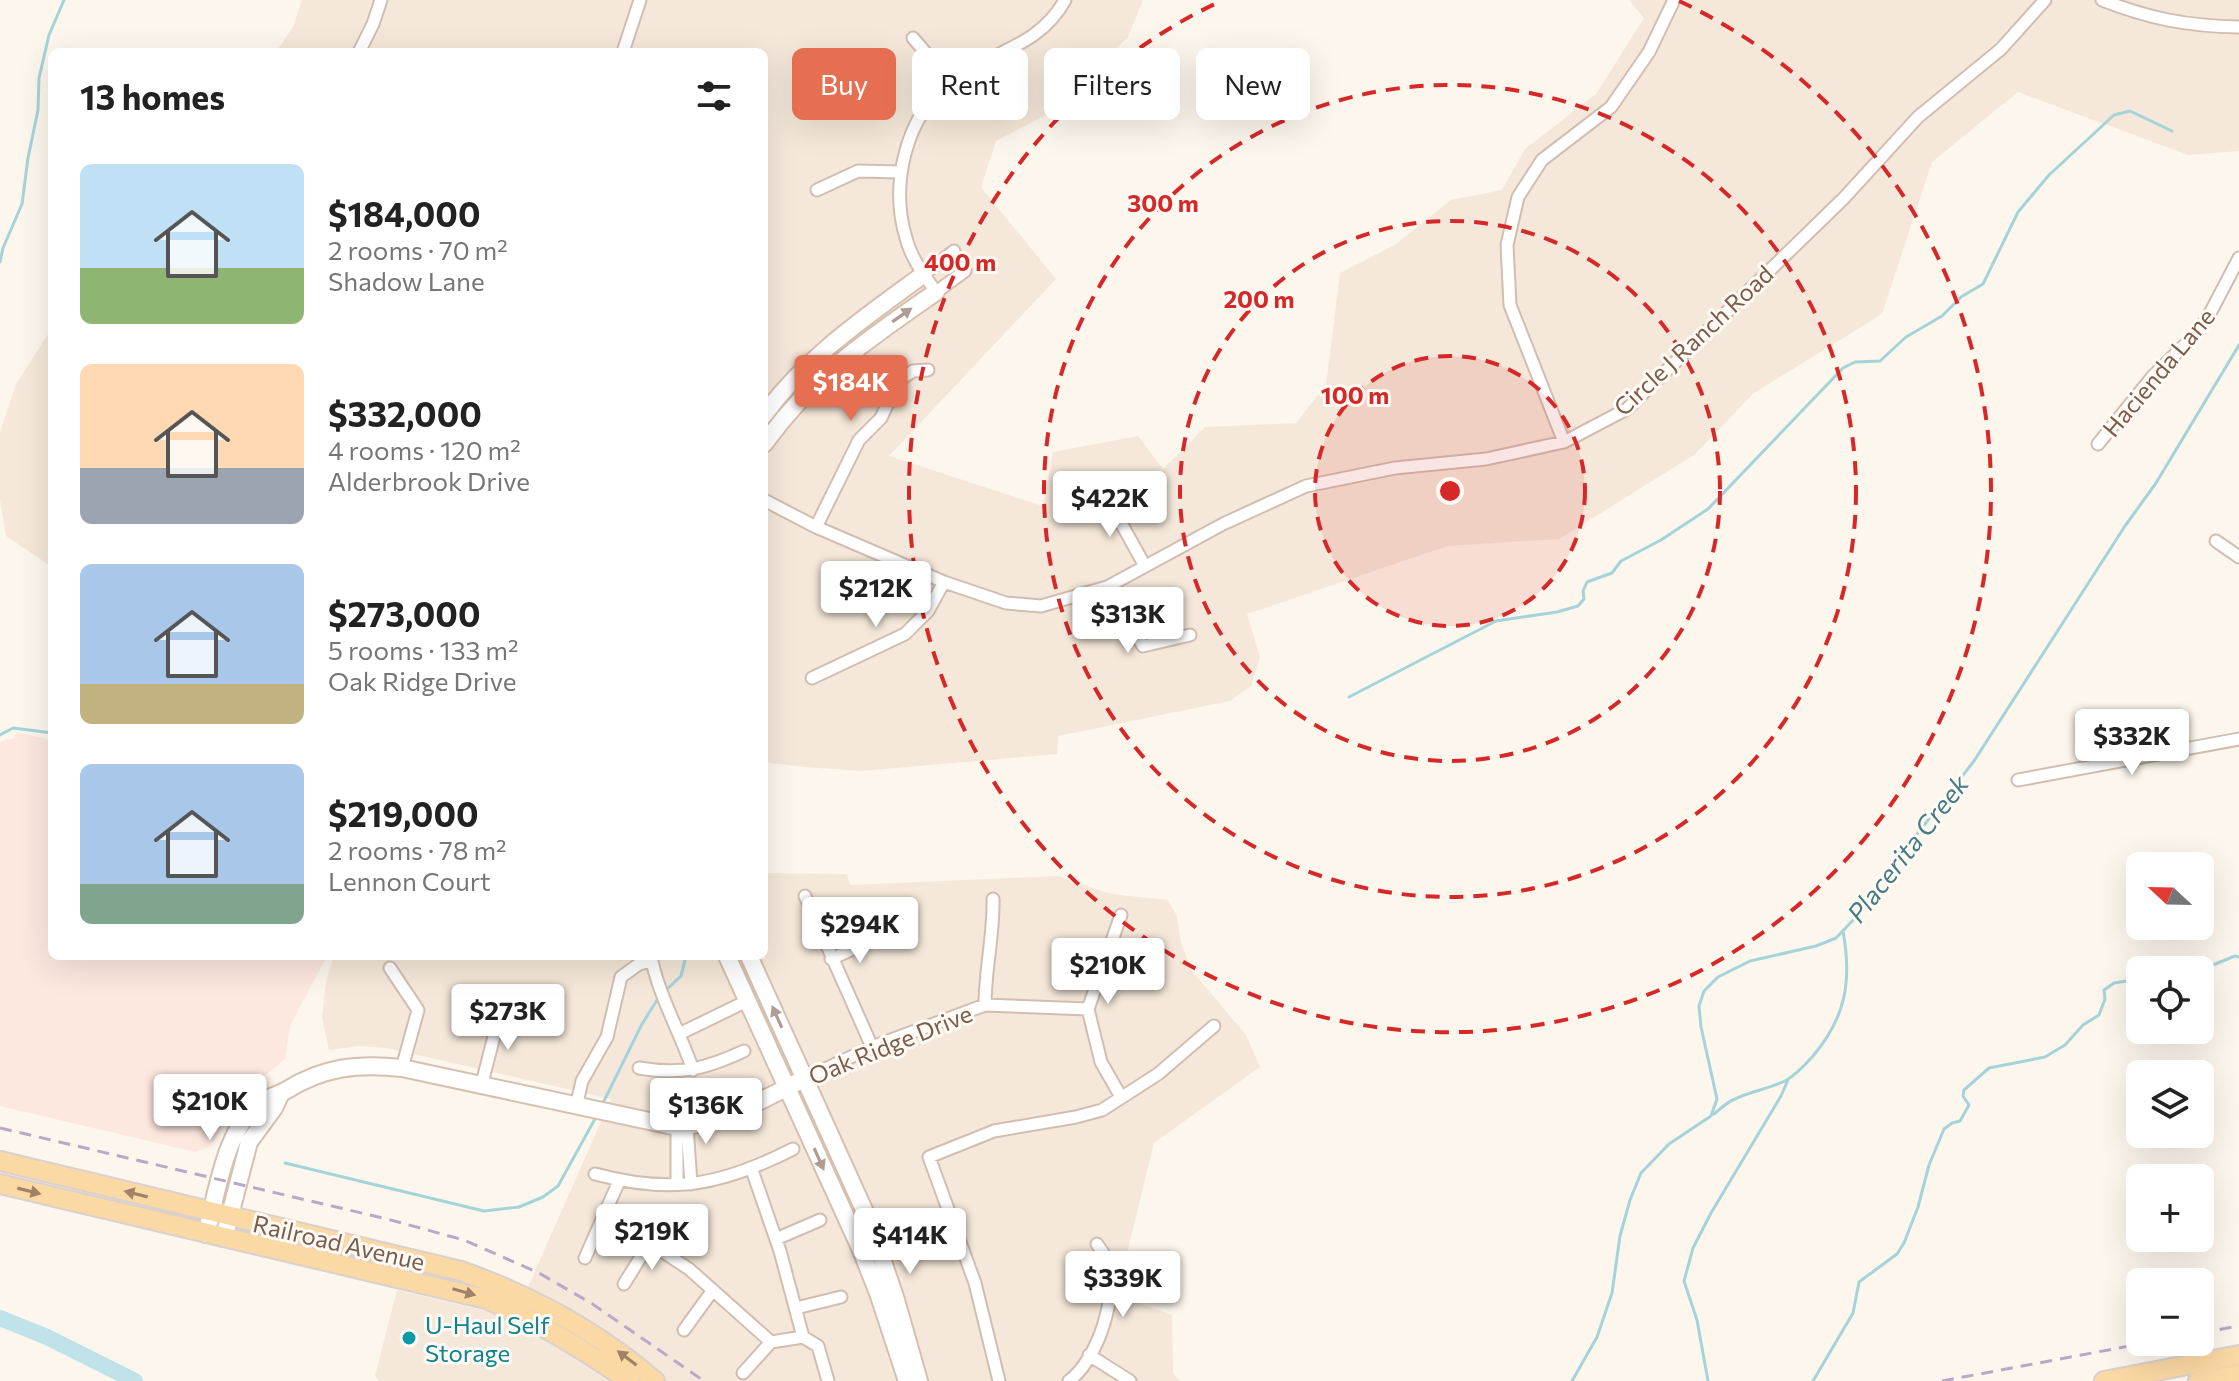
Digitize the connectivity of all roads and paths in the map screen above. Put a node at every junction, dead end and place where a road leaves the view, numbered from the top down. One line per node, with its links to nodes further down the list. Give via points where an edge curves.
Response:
1 (381, 0): 9 (street)
2 (640, 0): 10 (street)
3 (1065, 0): 12 (street, via 1033,38)
4 (1674, 0): 24 (street, via 1649,52 1611,107 1542,160 1518,197 1507,245 1510,305)
5 (2045, 0): 24 (street, Circle J Ranch Road, via 2001,49 1918,117 1844,198 1627,409)
6 (2102, 0): 7 (street, via 2193,26)
7 (2239, 27)
8 (913, 38): 11 (street)
9 (361, 48)
10 (624, 48)
11 (922, 48)
12 (1014, 48)
13 (921, 120): 14 (street)
14 (901, 172): 15 (street, via 858,171); 19 (street, via 906,241)
15 (817, 190)
16 (954, 251): 19 (street)
17 (2239, 258): 25 (street, Hacienda Lane, via 2196,334 2153,376)
18 (965, 271): 20 (street)
19 (924, 274): 20 (street); 22 (main road, via 810,363)
20 (936, 292): 23 (main road, one-way to 20, via 810,386)
21 (928, 370): 28 (street, via 913,371 898,381 881,418 859,440)
22 (768, 410)
23 (768, 439)
24 (1564, 442): 31 (street, Circle J Ranch Road, via 1306,486)
25 (2098, 444)
26 (1106, 496): 31 (street)
27 (768, 502): 28 (street, Circle J Ranch Road)
28 (816, 527): 32 (street, Circle J Ranch Road)
29 (2216, 541): 30 (street)
30 (2239, 557)
31 (1145, 566): 33 (street, Circle J Ranch Road)
32 (944, 582): 33 (street, Circle J Ranch Road, via 1006,603 1041,606); 35 (street, via 928,611 905,634)
33 (1107, 587): 34 (street, via 1143,646)
34 (1190, 635)
35 (812, 678)
36 (2239, 739): 37 (street)
37 (2018, 780)
38 (805, 896): 42 (street)
39 (993, 899): 49 (street)
40 (1121, 915): 50 (street)
41 (875, 939): 42 (street)
42 (831, 959): 54 (street)
43 (648, 960): 63 (street, via 621,977 607,1037 582,1081)
44 (653, 960): 53 (street)
45 (729, 960): 48 (main road)
46 (751, 960): 59 (main road, one-way to 46)
47 (390, 968): 56 (street, via 418,1010)
48 (747, 1001): 53 (street); 61 (main road)
49 (985, 1005): 50 (street, Oak Ridge Drive); 54 (street, Oak Ridge Drive)
50 (1088, 1009): 62 (street, via 1101,1062)
51 (1214, 1026): 62 (street, via 1158,1074)
52 (540, 1027): 60 (street, via 499,1017)
53 (681, 1033): 58 (street)
54 (872, 1047): 59 (street, Oak Ridge Drive)
55 (744, 1051): 58 (street)
56 (402, 1068): 60 (main road, Oak Ridge Drive); 74 (main road, Oak Ridge Drive, via 340,1067 281,1093 249,1142)
57 (639, 1068): 58 (street)
58 (693, 1070)
59 (804, 1079): 61 (main road, Oak Ridge Drive); 97 (main road, via 870,1223)
60 (481, 1087): 63 (main road, Oak Ridge Drive)
61 (786, 1088): 64 (main road, Oak Ridge Drive, via 705,1125); 96 (main road, one-way to 96, via 861,1250)
62 (1121, 1097): 98 (street, via 1102,1110 994,1131 929,1157 975,1283)
63 (576, 1107): 64 (main road, Oak Ridge Drive)
64 (682, 1126): 71 (street); 72 (street)
65 (793, 1149): 67 (street)
66 (0, 1161): 74 (main road, Railroad Avenue, one-way to 66)
67 (752, 1170): 72 (street); 77 (street)
68 (595, 1174): 69 (street)
69 (619, 1181): 71 (street); 73 (street)
70 (0, 1184): 76 (main road, Railroad Avenue, one-way to 76)
71 (677, 1184): 72 (street)
72 (691, 1184)
73 (605, 1213): 78 (street); 80 (street)
74 (220, 1214): 76 (main road, Oak Ridge Drive); 94 (main road, Railroad Avenue, one-way to 74, via 561,1315 500,1285)
75 (820, 1220): 77 (street)
76 (215, 1236): 93 (main road, Railroad Avenue, one-way to 93, via 486,1299 576,1343)
77 (776, 1239): 84 (street)
78 (650, 1242): 81 (street); 82 (street)
79 (1097, 1244): 88 (street, via 1107,1259 1109,1303)
80 (585, 1258)
81 (624, 1284)
82 (713, 1290): 85 (street); 87 (street)
83 (841, 1297): 84 (street)
84 (796, 1308): 86 (street)
85 (684, 1330)
86 (803, 1337): 87 (street); 95 (street, via 818,1346)
87 (771, 1342): 90 (street)
88 (1089, 1355): 99 (street); 100 (street)
89 (2239, 1355): 92 (main road)
90 (743, 1373)
91 (2239, 1374): 102 (main road)
92 (2134, 1378): 101 (main road)
93 (629, 1381)
94 (655, 1381)
95 (828, 1381)
96 (907, 1381)
97 (919, 1381)
98 (999, 1381)
99 (1069, 1381)
100 (1130, 1381)
101 (2104, 1381)
102 (2198, 1381)

